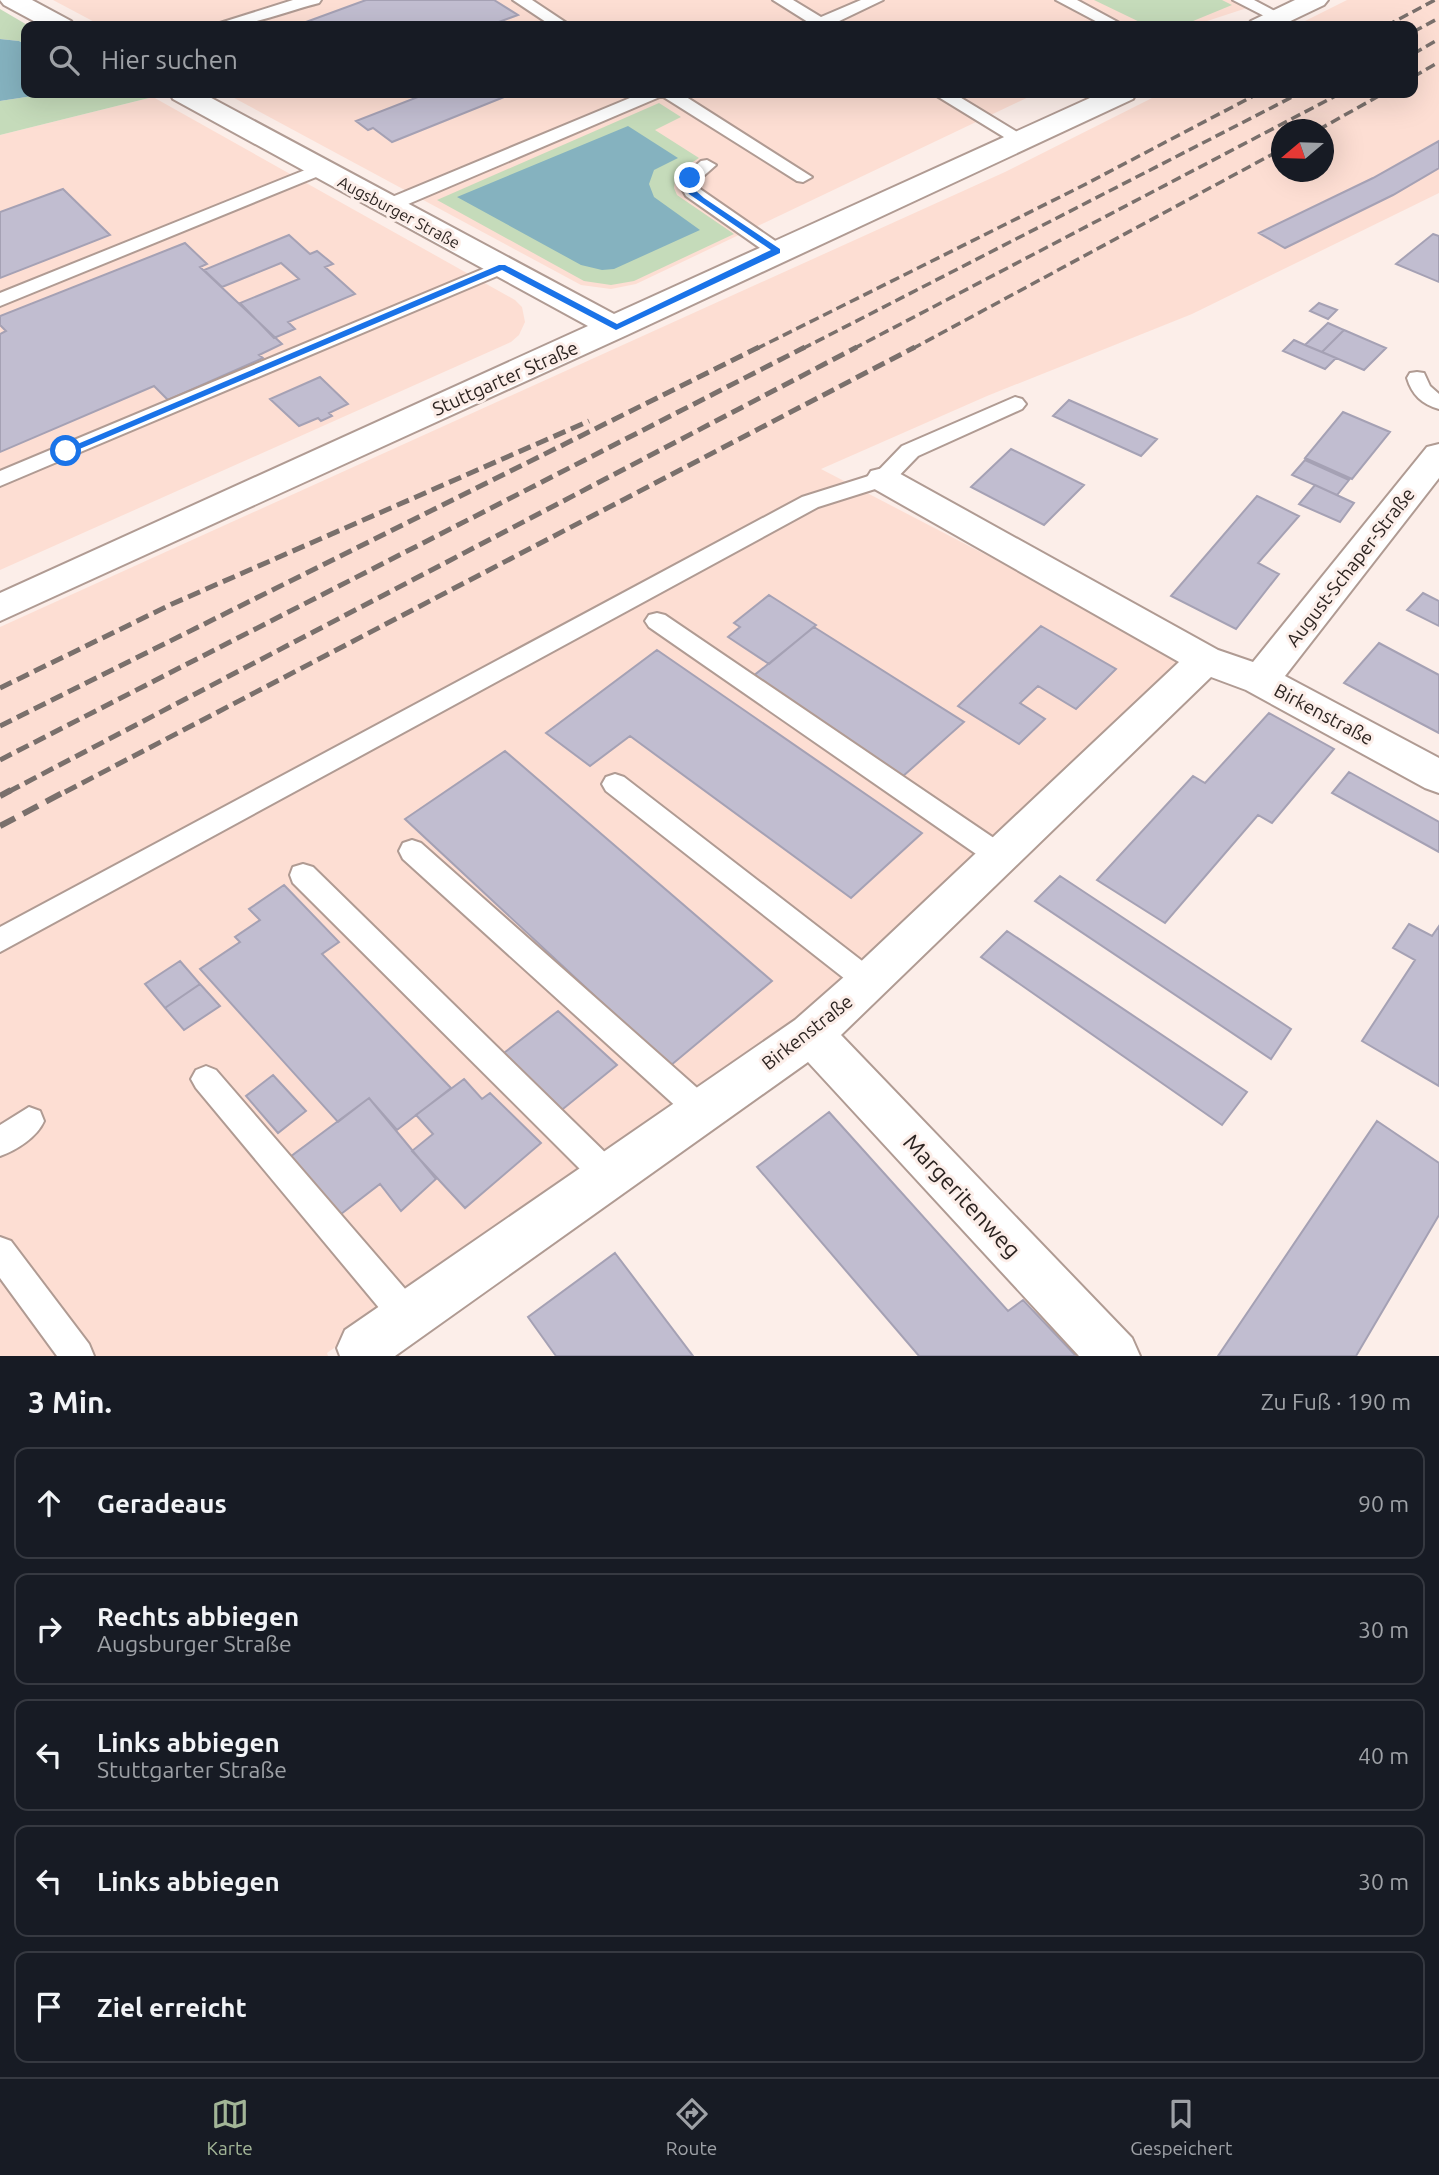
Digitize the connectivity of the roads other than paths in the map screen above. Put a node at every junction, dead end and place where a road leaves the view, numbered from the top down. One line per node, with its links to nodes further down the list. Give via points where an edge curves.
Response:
1 (13, 0): 9 (street)
2 (313, 0): 10 (lane)
3 (521, 0): 11 (lane)
4 (780, 0): 12 (lane)
5 (875, 0): 13 (lane)
6 (1064, 0): 14 (lane)
7 (1241, 0): 15 (lane)
8 (1315, 0): 16 (street)
9 (53, 21)
10 (240, 21)
11 (555, 21)
12 (814, 21)
13 (829, 21)
14 (1106, 21)
15 (1268, 21)
16 (1271, 21)
17 (192, 98): 24 (street, Augsburger Straße)
18 (644, 98): 26 (lane)
19 (677, 98): 25 (lane)
20 (950, 98): 22 (lane)
21 (1113, 98): 22 (street, Stuttgarter Straße)
22 (1023, 141): 27 (street, Stuttgarter Straße)
23 (707, 165): 27 (lane, via 690,178 692,192)
24 (320, 169): 26 (street, Augsburger Straße); 29 (lane)
25 (803, 177)
26 (387, 206): 28 (street, Augsburger Straße)
27 (777, 251): 30 (street, Stuttgarter Straße)
28 (502, 267): 30 (street, Augsburger Straße); 35 (lane)
29 (0, 300)
30 (616, 328): 37 (street, Stuttgarter Straße)
31 (1417, 378): 32 (lane, via 1419,388)
32 (1439, 402)
33 (1016, 404): 36 (lane, via 910,451)
34 (1439, 455): 40 (street, August-Schaper-Straße)
35 (0, 479)
36 (883, 479): 39 (street, Birkenstraße); 46 (lane, via 810,502)
37 (0, 608)
38 (657, 621): 44 (lane)
39 (1205, 660): 40 (street, Birkenstraße); 44 (street, Birkenstraße)
40 (1260, 680): 41 (street, Birkenstraße)
41 (1439, 777)
42 (615, 783): 47 (lane)
43 (412, 851): 50 (lane)
44 (1001, 857): 47 (street, Birkenstraße)
45 (303, 875): 53 (lane)
46 (0, 940)
47 (869, 982): 48 (street, Birkenstraße)
48 (811, 1034): 50 (street, Birkenstraße); 58 (street, Margeritenweg)
49 (206, 1079): 55 (lane)
50 (702, 1111): 53 (street, Birkenstraße)
51 (29, 1121): 52 (lane)
52 (0, 1142)
53 (608, 1176): 55 (street, Birkenstraße)
54 (0, 1252): 57 (lane)
55 (407, 1316): 56 (street, Birkenstraße)
56 (363, 1348)
57 (77, 1356)
58 (1114, 1356)

